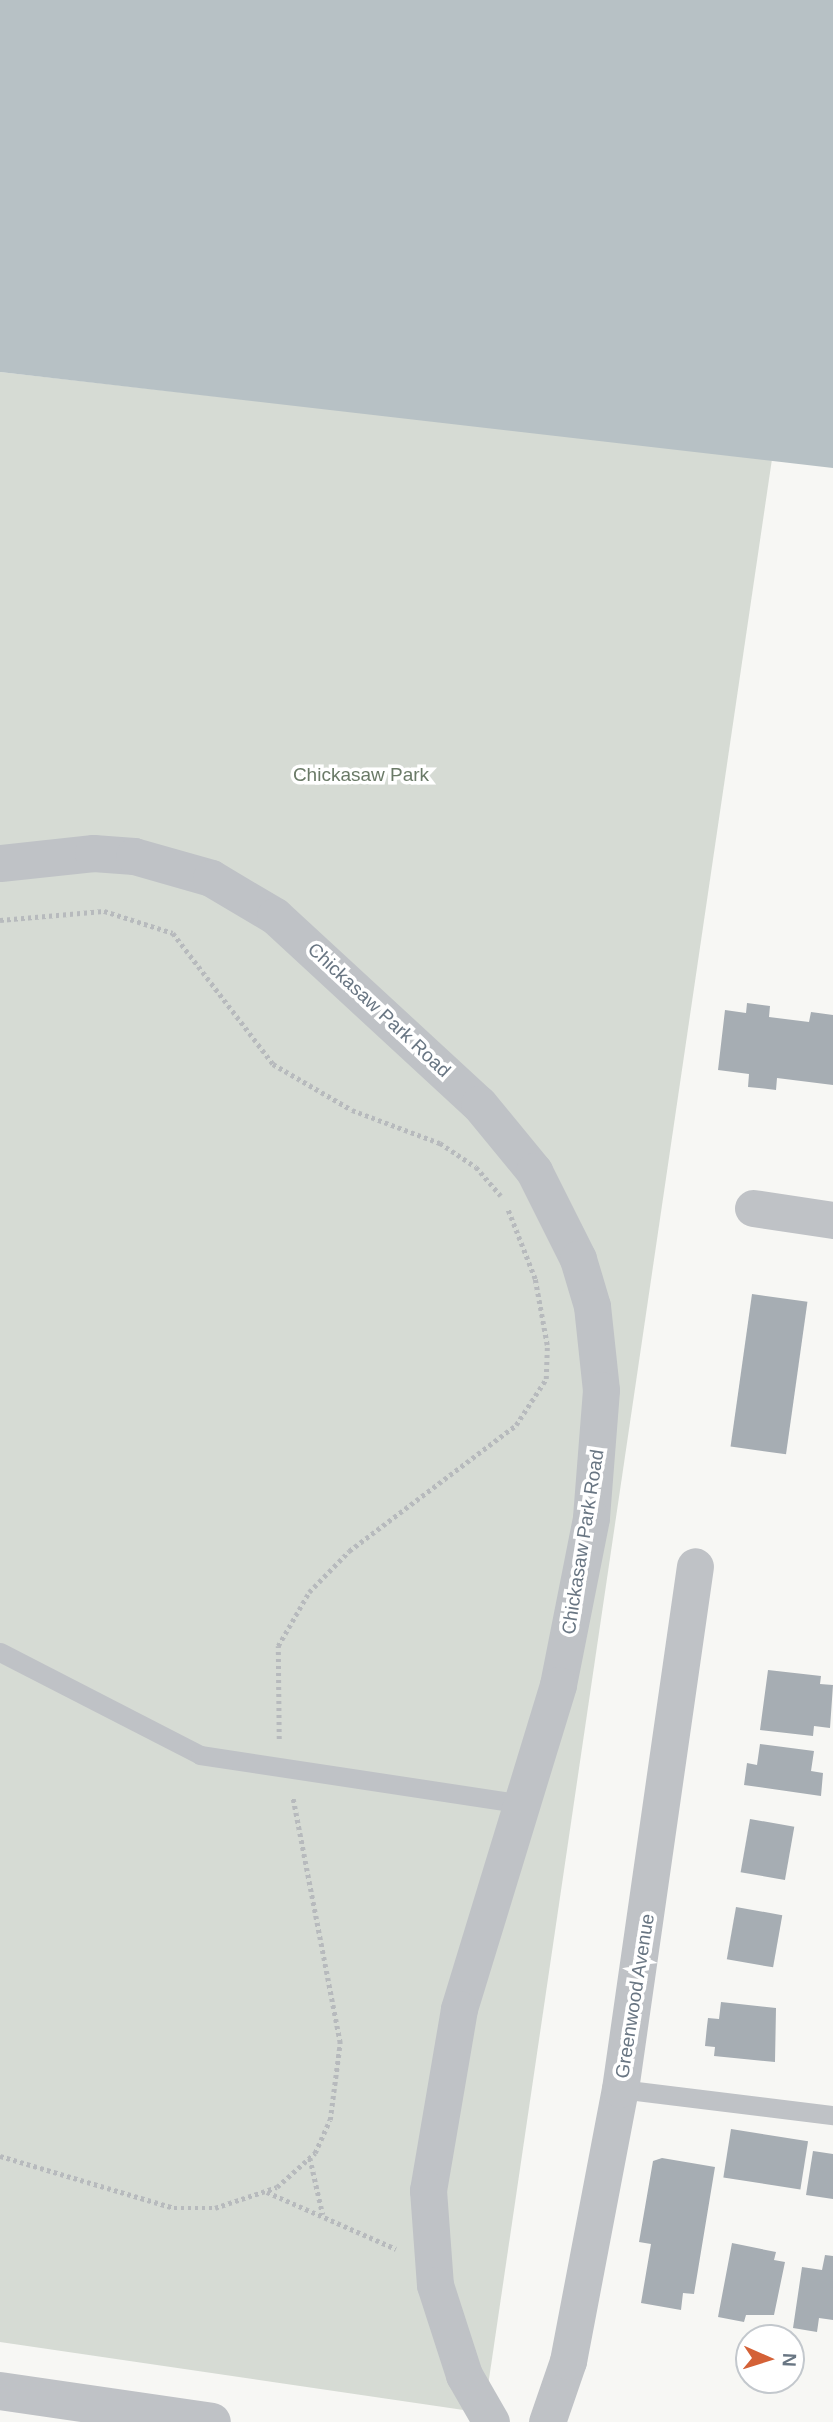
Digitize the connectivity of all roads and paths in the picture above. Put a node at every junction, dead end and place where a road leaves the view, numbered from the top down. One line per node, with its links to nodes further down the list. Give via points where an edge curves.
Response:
1 (0, 863): 8 (street, Chickasaw Park Road, via 93,853 134,856 199,874 247,897 325,957 479,1104 534,1171 559,1215 592,1306 601,1390 599,1450 578,1594)
2 (0, 920): 7 (path, via 104,911 173,933 273,1064 352,1111 440,1143 476,1167 502,1197 535,1279 547,1345 546,1379 534,1403 468,1466 349,1551 290,1620 274,1676)
3 (753, 1208): 4 (street)
4 (833, 1220)
5 (695, 1566): 9 (street, Greenwood Avenue)
6 (0, 1652): 7 (lane, via 200,1755)
7 (285, 1765): 8 (lane); 12 (path, via 340,2043 330,2120)
8 (523, 1804): 15 (street, Chickasaw Park Road, via 459,2009 428,2190)
9 (620, 2089): 10 (lane); 19 (street, Greenwood Avenue, via 568,2361)
10 (833, 2115)
11 (0, 2156): 13 (path, via 174,2208 215,2208)
12 (310, 2158): 13 (path); 14 (path)
13 (266, 2192): 14 (path)
14 (323, 2215): 15 (path, via 380,2245)
15 (430, 2254): 18 (street, Chickasaw Park Road, via 450,2340)
16 (0, 2391): 17 (street)
17 (212, 2422)
18 (491, 2422)
19 (547, 2422)

